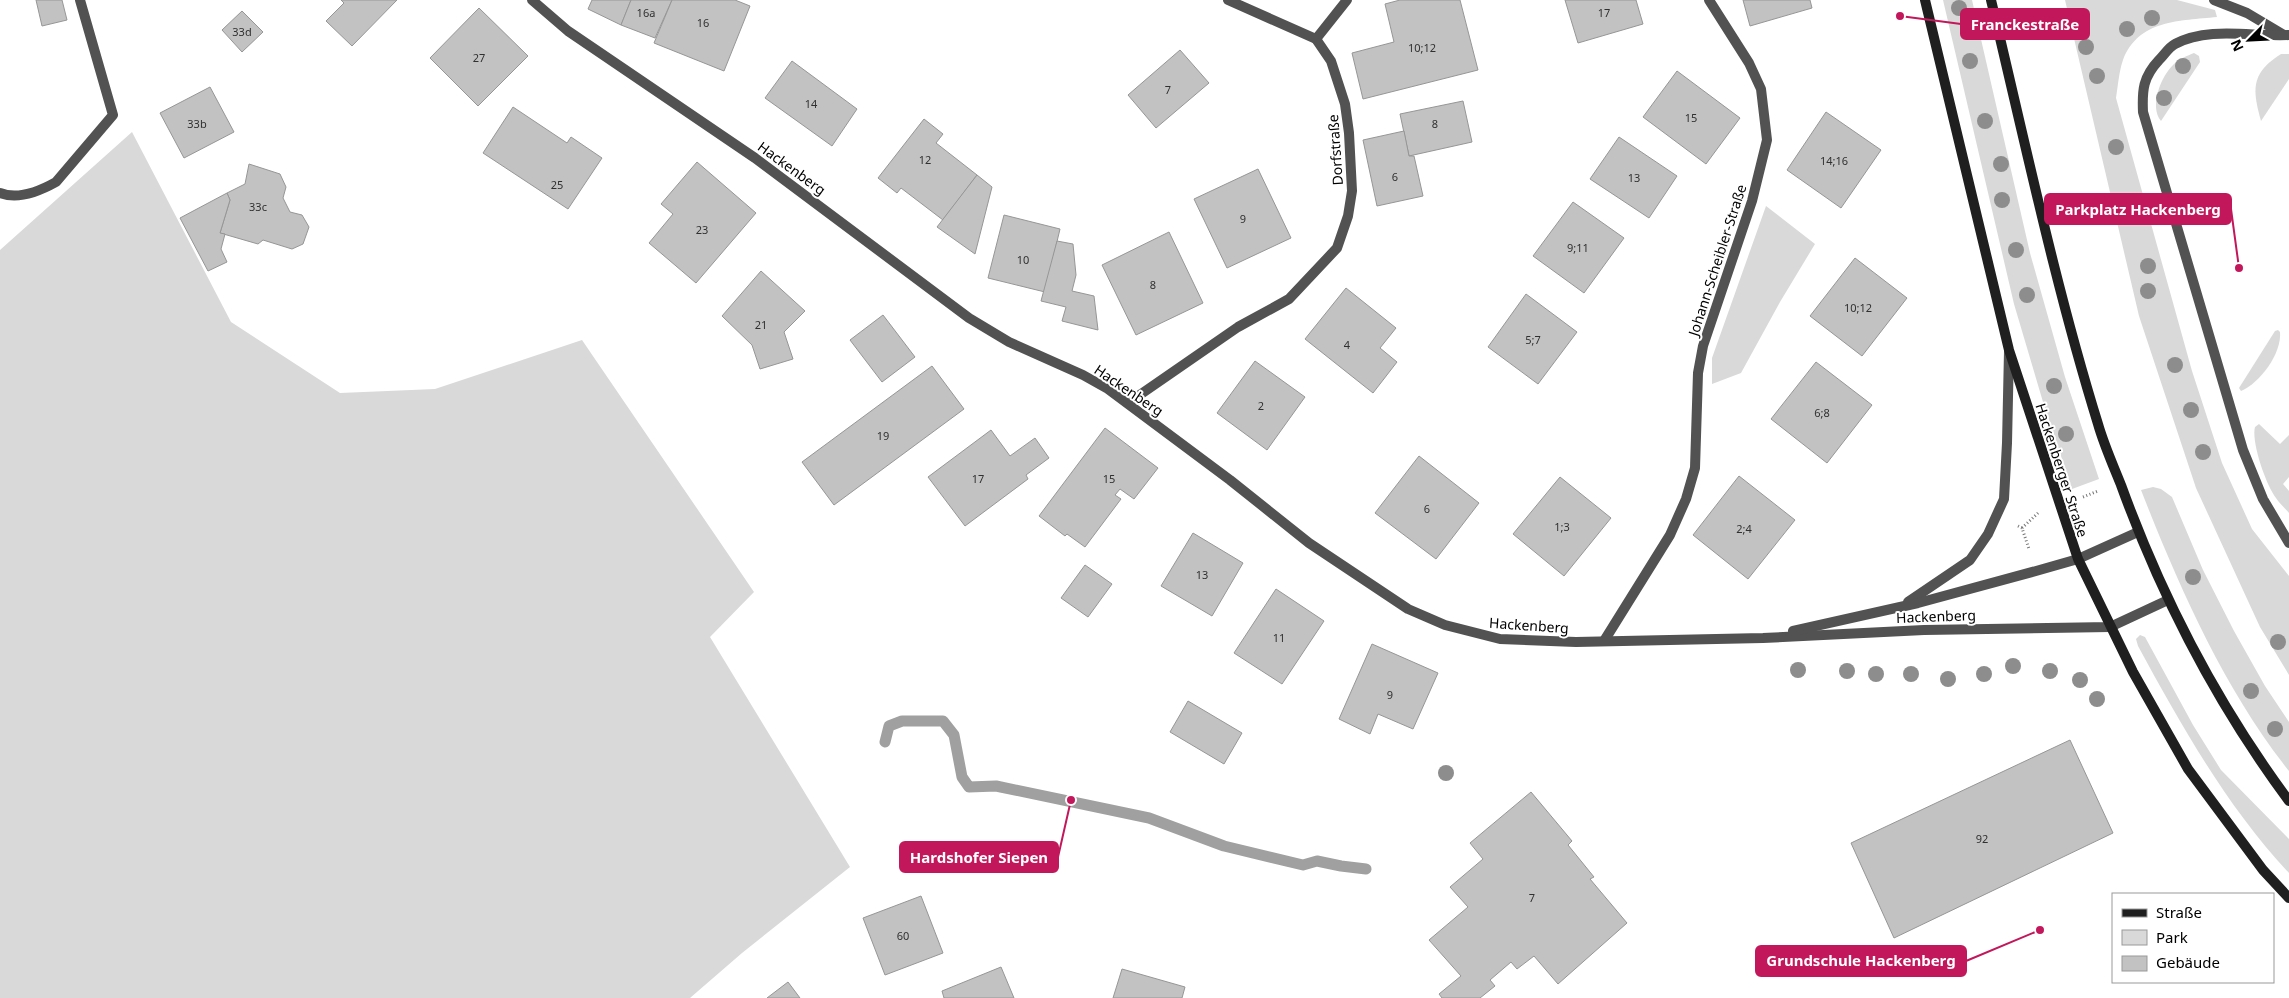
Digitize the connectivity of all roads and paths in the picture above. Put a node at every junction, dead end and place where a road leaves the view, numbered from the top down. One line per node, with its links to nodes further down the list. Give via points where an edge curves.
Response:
1 (80, 0): 11 (street, via 113,115 56,182 23,194 11,196)
2 (532, 0): 13 (street, Hackenberg, via 568,31 755,158 969,318 1009,342 1083,375)
3 (1228, 0): 10 (street)
4 (1347, 0): 10 (street)
5 (1710, 0): 27 (street, Johann-Scheibler-Straße, via 1749,63 1761,89 1767,140 1752,201 1703,346 1698,373 1696,468 1686,499 1670,536)
6 (1925, 0): 12 (street, Hackenberger Straße)
7 (1991, 0): 19 (street, via 2063,301 2098,426)
8 (2214, 0): 9 (street, via 2247,13)
9 (2287, 35): 20 (street, via 2214,34 2174,44 2153,66 2142,90 2143,112 2243,450 2263,499)
10 (1316, 39): 13 (street, Dorfstraße, via 1331,61 1345,104 1349,133 1352,191 1337,248 1289,299 1238,327)
11 (0, 193)
12 (2009, 350): 22 (street, Hackenberger Straße); 24 (street, Hackenberg, via 2004,499 1988,534 1970,560)
13 (1128, 403): 27 (street, Hackenberg, via 1309,543 1408,609 1444,625 1500,639)
14 (2102, 489): 15 (path)
15 (2076, 500)
16 (2040, 513): 18 (path)
17 (2012, 521): 18 (path)
18 (2022, 528): 21 (path)
19 (2138, 532): 22 (street, Hackenberg); 23 (street)
20 (2289, 543)
21 (2029, 550)
22 (2078, 559): 24 (street, Hackenberg); 25 (street, Hackenberger Straße)
23 (2168, 600): 25 (street); 28 (street, via 2239,730)
24 (1899, 607): 26 (street, Hackenberg)
25 (2110, 627): 26 (street, Hackenberg, via 1932,630); 29 (street, Hackenberger Straße, via 2188,769 2257,863)
26 (1763, 638): 27 (street, Hackenberg)
27 (1604, 641)
28 (2289, 801)
29 (2289, 898)

